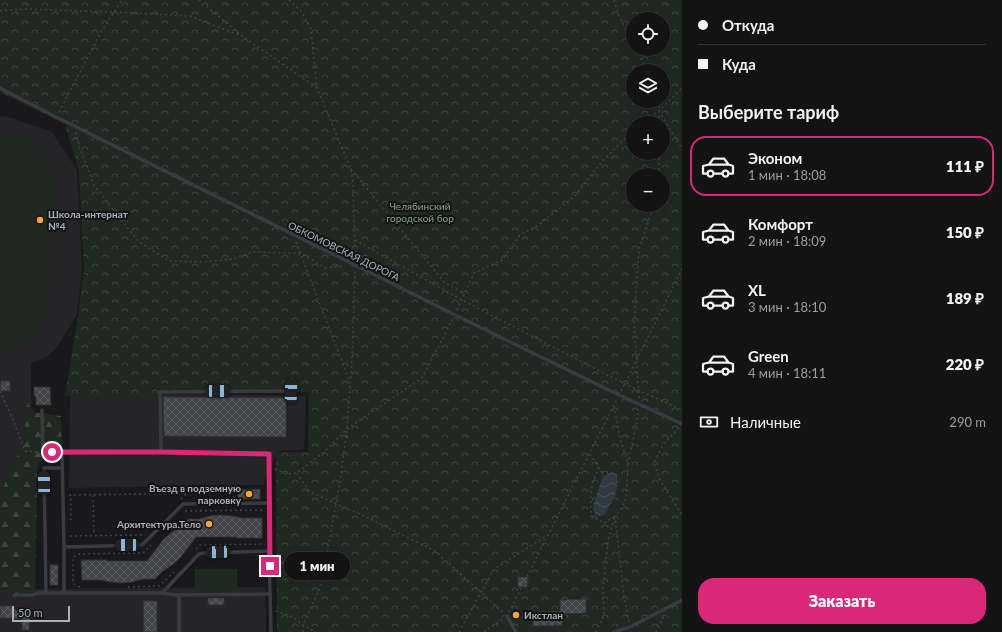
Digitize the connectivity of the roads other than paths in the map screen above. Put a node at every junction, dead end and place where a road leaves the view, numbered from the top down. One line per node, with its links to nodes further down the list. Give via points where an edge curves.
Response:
1 (0, 88): 4 (lane, ОБКОМОВСКАЯ ДОРОГА)
2 (292, 378): 6 (lane, via 291,391 160,392)
3 (42, 410): 5 (lane, via 43,453)
4 (682, 425)
5 (62, 452): 6 (lane); 7 (lane)
6 (161, 452): 8 (lane, via 269,454)
7 (62, 468): 9 (lane); 11 (lane, via 44,468)
8 (269, 503): 9 (lane, via 183,504 142,545); 10 (lane)
9 (64, 547): 12 (lane)
10 (269, 551): 13 (lane, via 199,554); 14 (lane)
11 (46, 593): 12 (lane); 15 (lane)
12 (64, 593): 13 (lane)
13 (162, 593): 16 (lane)
14 (270, 594): 16 (lane); 20 (lane)
15 (14, 595)
16 (179, 595): 19 (lane)
17 (682, 600): 22 (lane, via 630,627)
18 (507, 616): 21 (lane)
19 (179, 632)
20 (271, 632)
21 (516, 632)
22 (614, 632)

